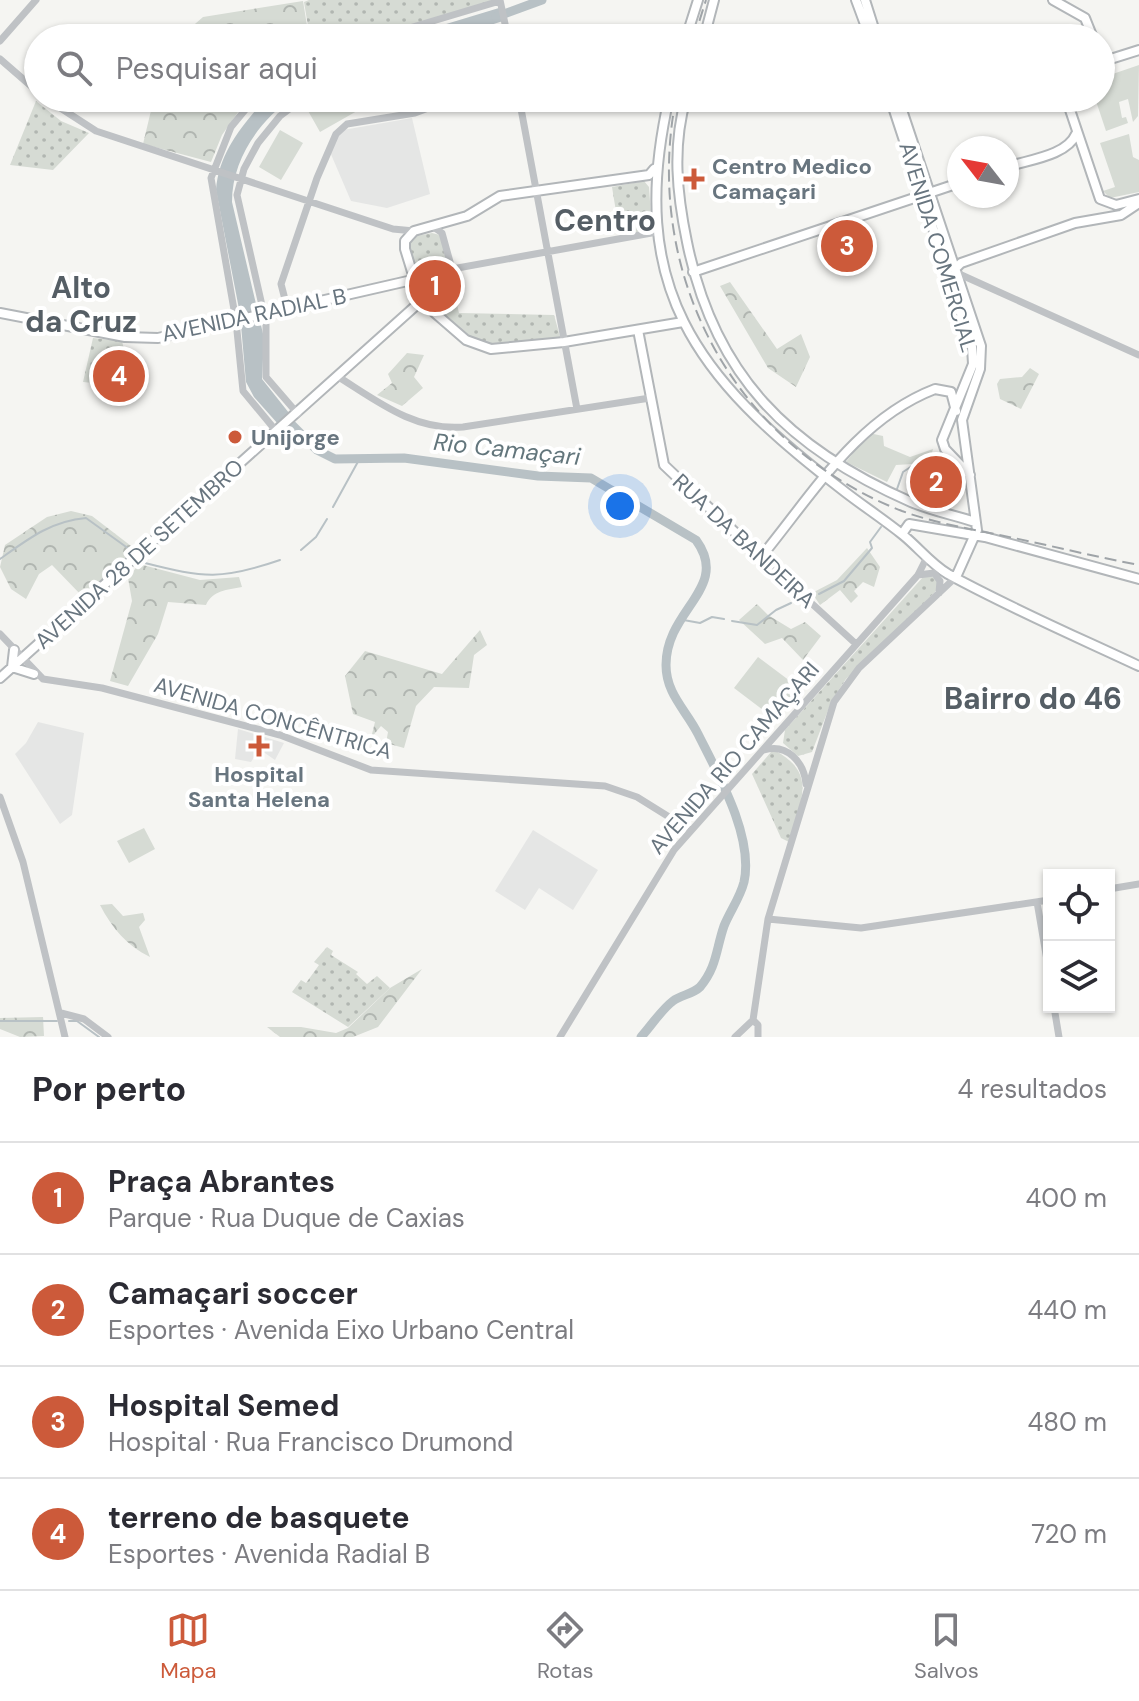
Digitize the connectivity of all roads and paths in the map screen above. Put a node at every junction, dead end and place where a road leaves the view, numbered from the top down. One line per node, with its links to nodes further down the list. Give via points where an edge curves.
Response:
1 (36, 0): 15 (street)
2 (698, 0): 10 (main road)
3 (714, 0): 11 (main road)
4 (856, 0): 12 (main road)
5 (865, 0): 13 (main road)
6 (1053, 0): 14 (main road)
7 (500, 2): 8 (street); 9 (street)
8 (424, 24)
9 (506, 24)
10 (690, 24)
11 (708, 24)
12 (865, 24)
13 (873, 24)
14 (1087, 24)
15 (0, 41)
16 (1139, 50): 17 (main road)
17 (1115, 56)
18 (0, 59): 19 (street)
19 (24, 80)
20 (64, 112): 39 (street, via 131,144)
21 (243, 112): 39 (street, via 231,127)
22 (288, 112): 40 (street, via 268,129)
23 (418, 112): 44 (street, via 340,128 329,143)
24 (522, 112): 42 (street)
25 (666, 112): 31 (main road)
26 (683, 112): 32 (main road)
27 (896, 112): 33 (main road, AVENIDA COMERCIAL)
28 (901, 112): 33 (main road, AVENIDA COMERCIAL)
29 (1070, 112): 30 (main road)
30 (1077, 133): 34 (main road); 36 (main road)
31 (660, 138): 32 (main road, via 669,145); 37 (main road)
32 (676, 141): 35 (main road)
33 (909, 143): 43 (main road, AVENIDA COMERCIAL)
34 (1061, 150): 36 (main road); 38 (main road)
35 (676, 156): 37 (main road, via 664,152); 54 (main road)
36 (1085, 158): 45 (main road, via 1103,201)
37 (657, 161): 42 (main road, via 649,175); 49 (main road)
38 (1019, 163)
39 (214, 170): 40 (street); 61 (street, via 212,189)
40 (238, 178): 44 (street); 60 (street, via 237,203)
41 (947, 187): 43 (main road)
42 (536, 190): 46 (main road, via 500,196 467,216); 51 (street)
43 (926, 194): 53 (main road, AVENIDA COMERCIAL); 54 (main road); 69 (main road, AVENIDA COMERCIAL, via 972,347 973,364)
44 (309, 201): 47 (street); 58 (street, via 281,284)
45 (1139, 201): 52 (main road, via 1121,215 1075,223)
46 (432, 226): 48 (main road); 51 (street, via 442,233 452,269)
47 (387, 227): 48 (street); 50 (street)
48 (414, 231): 50 (main road)
49 (657, 232): 51 (street); 62 (main road)
50 (405, 249): 56 (main road)
51 (545, 254): 64 (street)
52 (969, 260): 53 (main road); 55 (street)
53 (956, 271): 55 (street); 72 (main road, AVENIDA COMERCIAL, via 981,355 962,420)
54 (693, 272): 74 (main road, via 722,344 757,396 799,438)
55 (976, 279): 65 (street)
56 (412, 280): 57 (main road); 58 (main road, AVENIDA RADIAL B)
57 (421, 301): 64 (main road, via 449,328 479,346 501,350); 66 (main road, AVENIDA 28 DE SETEMBRO)
58 (287, 307): 60 (main road, AVENIDA RADIAL B)
59 (0, 313): 61 (main road, AVENIDA RADIAL B, via 125,337 158,338)
60 (262, 314): 61 (main road, AVENIDA RADIAL B); 70 (street, via 268,337 266,377)
61 (238, 320): 71 (street, via 243,391)
62 (683, 322): 63 (main road); 77 (main road, via 735,397 789,450)
63 (638, 330): 64 (main road); 67 (main road, RUA DA BANDEIRA)
64 (564, 342): 68 (street)
65 (1139, 355)
66 (337, 376): 68 (street, via 408,419 432,427); 70 (main road, AVENIDA 28 DE SETEMBRO)
67 (650, 398): 68 (street); 82 (main road, RUA DA BANDEIRA, via 664,465)
68 (577, 409)
69 (956, 411): 73 (main road, AVENIDA COMERCIAL, via 942,440); 74 (main road, via 953,395 944,389 918,396 876,422)
70 (296, 416): 71 (main road, AVENIDA 28 DE SETEMBRO)
71 (279, 430): 91 (main road, AVENIDA 28 DE SETEMBRO)
72 (964, 443): 73 (main road, via 958,452); 76 (main road, AVENIDA COMERCIAL)
73 (950, 452): 76 (main road)
74 (838, 463): 75 (main road); 77 (main road)
75 (849, 468): 78 (main road, via 835,475); 79 (main road, via 911,502)
76 (970, 476): 79 (main road, AVENIDA COMERCIAL)
77 (826, 477): 78 (main road); 82 (main road)
78 (837, 486): 80 (main road)
79 (975, 522): 81 (main road, AVENIDA COMERCIAL)
80 (902, 534): 81 (main road, via 912,524); 83 (main road)
81 (976, 535): 85 (main road); 86 (main road)
82 (761, 557): 89 (street, RUA DA BANDEIRA)
83 (927, 557): 84 (street, AVENIDA RIO CAMAÇARI); 85 (main road)
84 (918, 575): 87 (street, via 936,575 941,584); 89 (street, AVENIDA RIO CAMAÇARI)
85 (956, 577): 87 (street); 92 (main road)
86 (1139, 579)
87 (938, 595): 97 (street, via 846,683)
88 (0, 634): 90 (street)
89 (856, 644): 96 (street, AVENIDA RIO CAMAÇARI)
90 (14, 650): 91 (street); 93 (main road)
91 (22, 659): 93 (main road, AVENIDA 28 DE SETEMBRO); 94 (street)
92 (1139, 666)
93 (12, 667): 94 (main road); 95 (main road, AVENIDA 28 DE SETEMBRO)
94 (34, 674): 103 (street, AVENIDA CONCÊNTRICA, via 280,735 380,772 605,786 637,797)
95 (0, 678)
96 (780, 731): 98 (street); 99 (street, AVENIDA RIO CAMAÇARI)
97 (818, 748): 100 (street, via 811,758); 101 (street)
98 (783, 749): 99 (street); 100 (street)
99 (764, 750): 103 (street, AVENIDA RIO CAMAÇARI)
100 (799, 761): 101 (street)
101 (806, 790): 108 (street)
102 (0, 797): 110 (street, via 23,862)
103 (690, 830): 115 (street, AVENIDA RIO CAMAÇARI)
104 (1139, 884): 105 (street)
105 (1115, 888)
106 (1043, 901): 107 (street)
107 (1037, 902): 108 (street, via 861,928); 109 (street)
108 (768, 919): 112 (street)
109 (1044, 941)
110 (61, 1013): 113 (street); 114 (street, via 84,1019)
111 (1055, 1013): 118 (street)
112 (753, 1020): 116 (street); 117 (street)
113 (65, 1037)
114 (108, 1037)
115 (560, 1037)
116 (735, 1037)
117 (758, 1037)
118 (1059, 1037)

